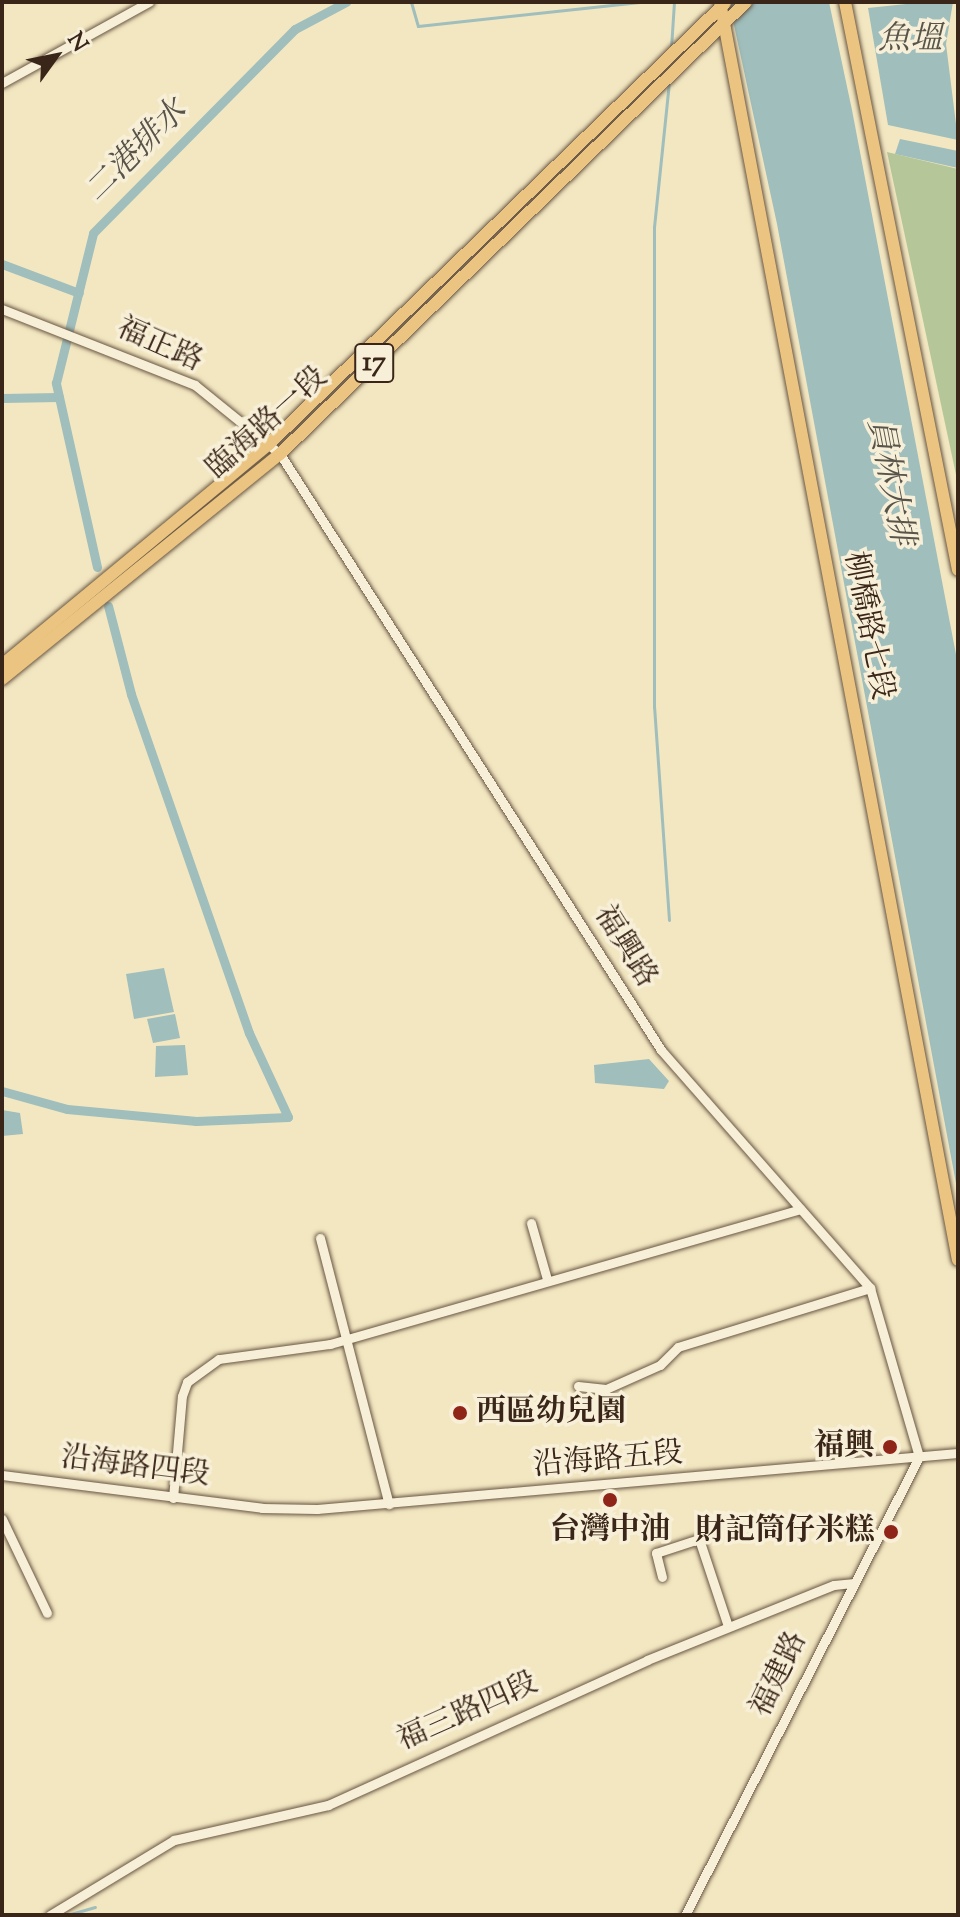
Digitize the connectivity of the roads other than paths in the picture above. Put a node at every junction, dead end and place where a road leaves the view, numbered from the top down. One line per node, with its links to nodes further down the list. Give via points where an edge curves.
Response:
1 (149, 2): 5 (street)
2 (746, 2): 4 (main road, 17)
3 (845, 2): 9 (main road)
4 (724, 10): 7 (main road, 臨海路一段 / 17); 8 (main road, 臨海路一段 / 17); 15 (main road, 柳橋路七段)
5 (2, 83)
6 (2, 309): 7 (street, 福正路, via 195,385)
7 (269, 444): 8 (street, 福正路); 10 (main road, 臨海路一段 / 17)
8 (280, 454): 11 (main road, 臨海路一段 / 17); 12 (street, 福興路, via 661,1050)
9 (958, 570)
10 (2, 665)
11 (2, 679)
12 (800, 1209): 16 (street); 17 (street, 福興路)
13 (531, 1223): 16 (street)
14 (320, 1238): 18 (street)
15 (958, 1260)
16 (547, 1279): 18 (street)
17 (870, 1288): 19 (street, via 678,1347 660,1365 606,1389); 21 (street, 福興路)
18 (346, 1339): 23 (street, via 219,1359 187,1382); 24 (street)
19 (578, 1386)
20 (958, 1453): 21 (street, 沿海路五段)
21 (919, 1457): 24 (street, 沿海路五段); 28 (street, 福建路)
22 (2, 1475): 23 (street, 沿海路四段)
23 (173, 1498): 25 (street, 沿海路四段)
24 (389, 1504): 25 (street, 沿海路五段)
25 (262, 1508)
26 (2, 1519): 29 (street)
27 (662, 1577): 30 (street, via 656,1553 699,1539)
28 (852, 1583): 30 (street, 福三路四段); 32 (street, 福建路)
29 (47, 1613)
30 (728, 1626): 31 (street, 福三路四段, via 328,1805 174,1840)
31 (50, 1915)
32 (685, 1915)

